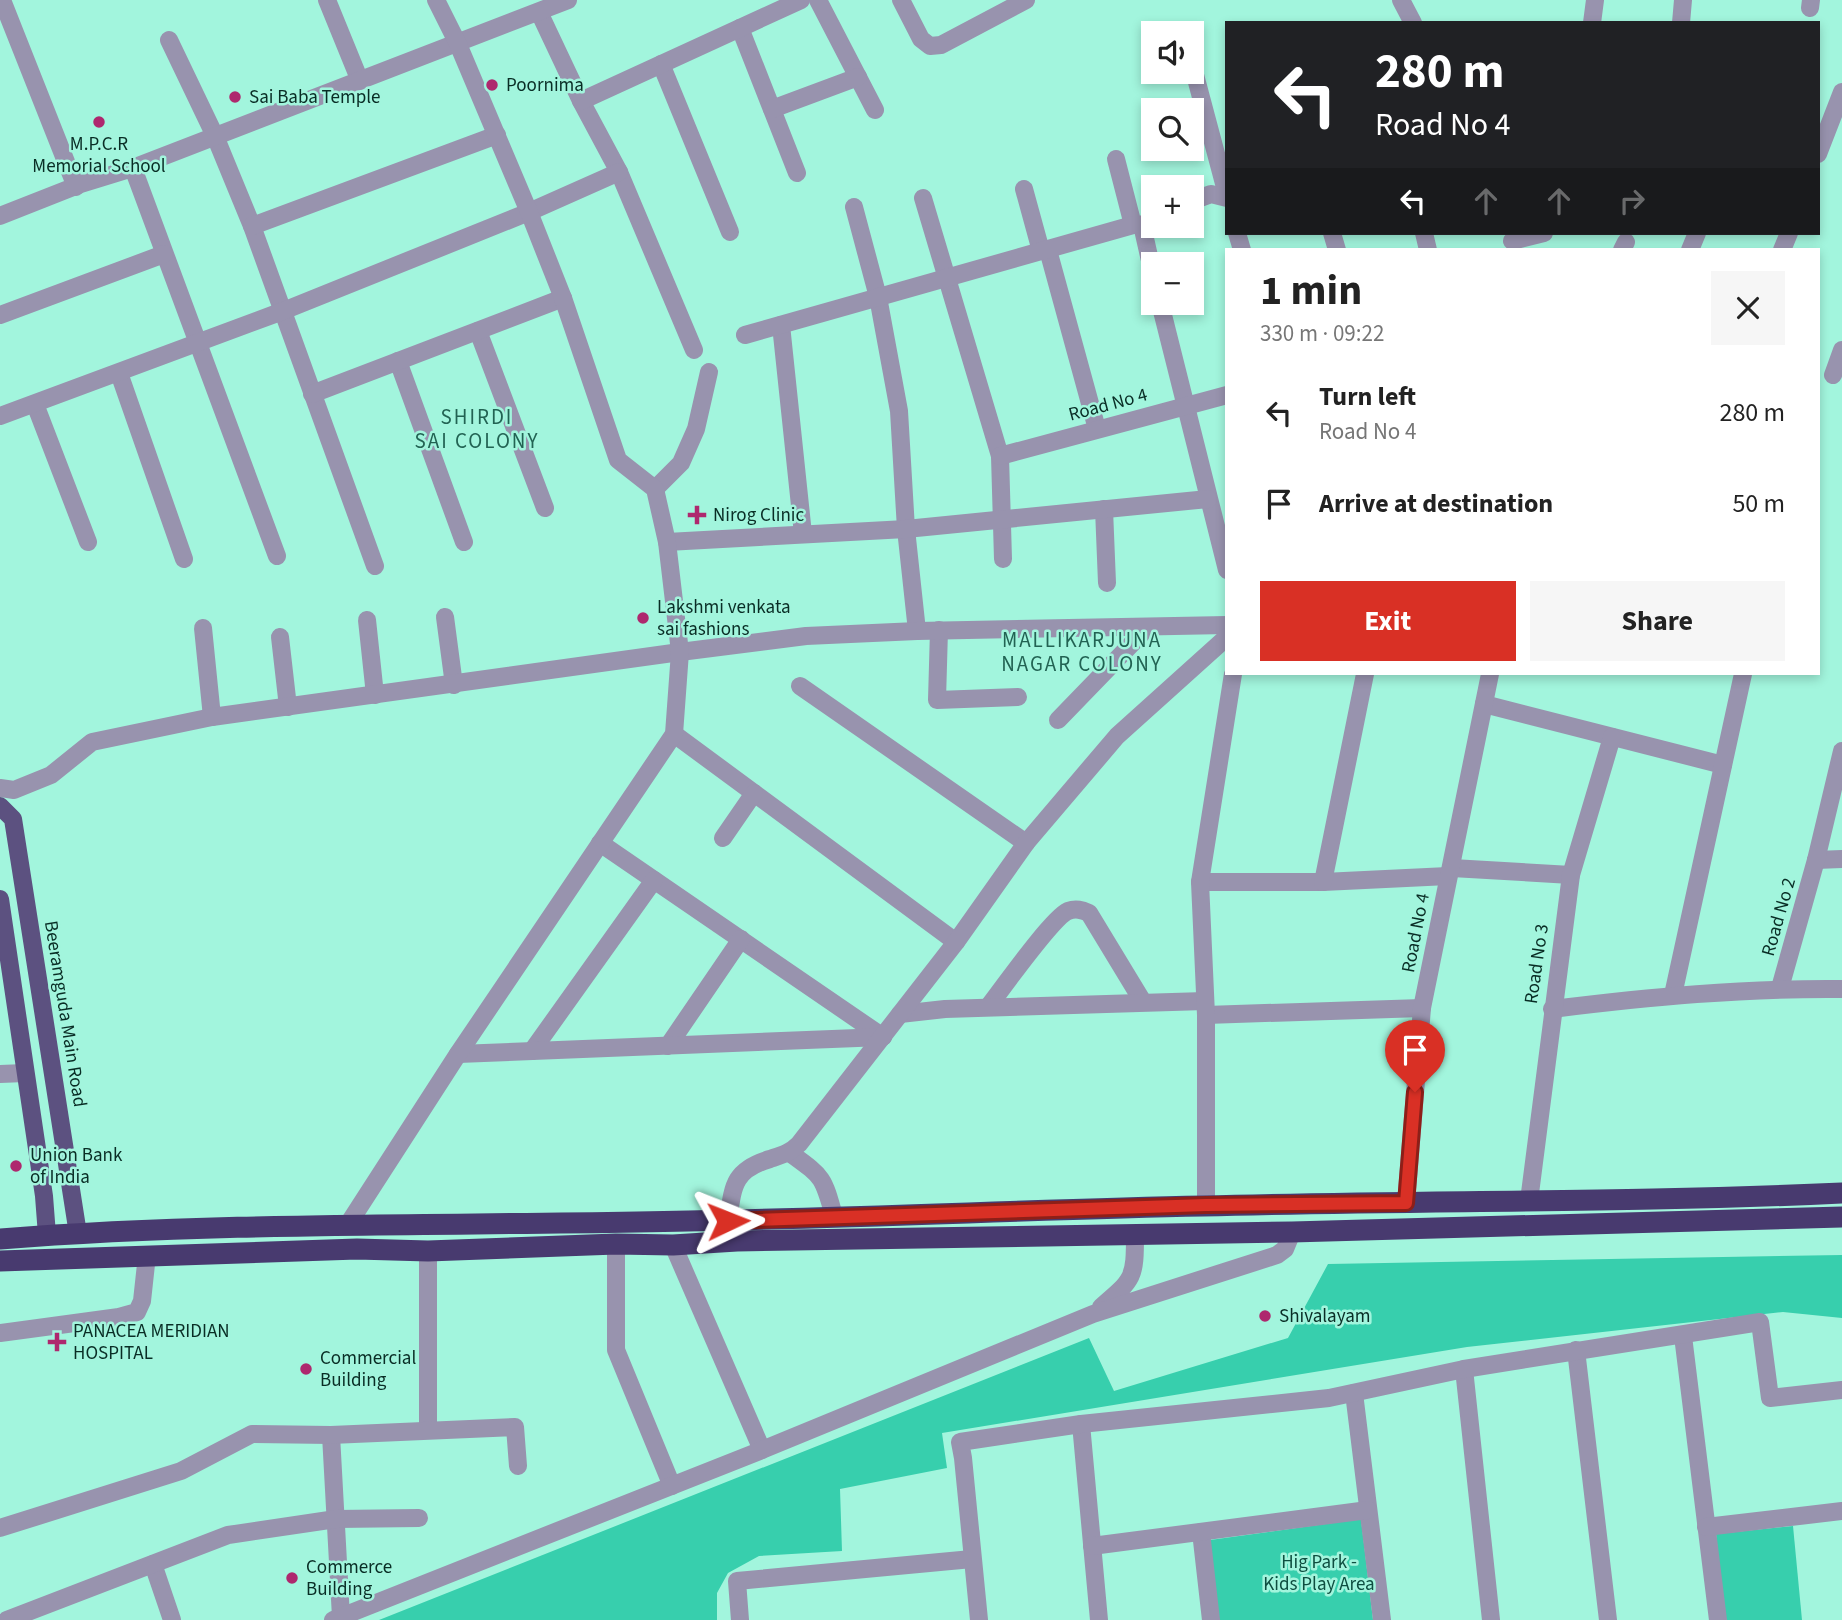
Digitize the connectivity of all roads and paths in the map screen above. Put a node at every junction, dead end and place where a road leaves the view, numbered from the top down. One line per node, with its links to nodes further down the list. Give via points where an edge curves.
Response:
1 (2, 0): 35 (street)
2 (327, 0): 21 (street)
3 (436, 0): 18 (street)
4 (568, 0): 12 (street)
5 (801, 0): 16 (street)
6 (818, 0): 20 (street)
7 (901, 0): 8 (street, via 921,39 930,46)
8 (1026, 0)
9 (1401, 0): 13 (street)
10 (1595, 0): 14 (street)
11 (1683, 0): 15 (street)
12 (540, 12): 18 (street); 24 (street)
13 (1412, 21)
14 (1592, 21)
15 (1681, 21)
16 (740, 28): 19 (street); 25 (street)
17 (169, 40): 29 (street)
18 (458, 44): 21 (street); 28 (street)
19 (661, 64): 24 (street); 47 (street)
20 (858, 78): 25 (street); 26 (street)
21 (360, 81): 29 (street)
22 (1197, 84): 37 (street)
23 (1842, 92): 27 (street)
24 (582, 101): 33 (street)
25 (772, 109): 34 (street)
26 (875, 110)
27 (1829, 132): 30 (street)
28 (497, 135): 42 (street); 46 (street)
29 (215, 136): 32 (street); 46 (street)
30 (1820, 150)
31 (1116, 159): 44 (street)
32 (132, 168): 35 (street); 51 (street)
33 (619, 172): 42 (street); 63 (street)
34 (797, 173)
35 (76, 187): 43 (street)
36 (1024, 189): 50 (street)
37 (1225, 189)
38 (1204, 197): 39 (street)
39 (1225, 197)
40 (923, 198): 52 (street)
41 (854, 207): 53 (street)
42 (529, 212): 54 (street); 55 (street)
43 (0, 216)
44 (1141, 218)
45 (1141, 224): 50 (street)
46 (252, 226): 55 (street)
47 (730, 232)
48 (1536, 235): 49 (street)
49 (1512, 241)
50 (1044, 250): 52 (street); 73 (street)
51 (164, 254): 56 (street); 61 (street)
52 (945, 278): 53 (street); 74 (street)
53 (878, 297): 58 (street); 81 (street, via 899,411)
54 (563, 298): 59 (street); 75 (street, via 618,460)
55 (283, 311): 61 (street); 68 (street)
56 (0, 315)
57 (1163, 315): 71 (street)
58 (781, 325): 60 (street); 82 (street)
59 (478, 331): 64 (street); 77 (street)
60 (745, 335)
61 (198, 343): 66 (street); 87 (street)
62 (1842, 350): 67 (street)
63 (694, 351)
64 (398, 361): 68 (street); 84 (street)
65 (709, 372): 75 (street, via 696,429 681,463)
66 (118, 373): 70 (street); 88 (street)
67 (1833, 374)
68 (313, 394): 90 (street)
69 (1225, 396): 71 (street, Road No 4)
70 (35, 404): 72 (street); 83 (street)
71 (1184, 407): 73 (street, Road No 4); 76 (street)
72 (0, 416)
73 (1097, 429): 74 (street, Road No 4)
74 (1000, 456): 79 (street)
75 (655, 489): 85 (street)
76 (1208, 499): 78 (street); 80 (street)
77 (545, 508)
78 (1104, 509): 79 (street); 91 (street)
79 (1002, 519): 81 (street); 89 (street)
80 (1221, 522): 86 (street)
81 (906, 529): 82 (street); 97 (street)
82 (803, 534): 85 (street)
83 (88, 542)
84 (464, 542)
85 (667, 542): 101 (street)
86 (1225, 554)
87 (277, 556)
88 (184, 559)
89 (1003, 559)
90 (375, 566)
91 (1107, 583)
92 (445, 617): 106 (street)
93 (367, 621): 108 (street)
94 (1225, 625): 95 (street)
95 (1148, 627): 98 (street); 113 (street)
96 (203, 628): 112 (street)
97 (917, 631): 98 (street); 101 (street, via 806,636)
98 (939, 631): 109 (street, via 937,700)
99 (280, 636): 111 (street)
100 (1225, 639): 123 (street, via 1117,736)
101 (680, 652): 106 (street); 114 (street)
102 (1233, 675): 130 (street)
103 (1365, 675): 129 (street)
104 (1490, 675): 110 (street, Road No 4)
105 (1744, 675): 117 (street)
106 (454, 685): 108 (street)
107 (800, 687): 123 (street)
108 (375, 695): 111 (street)
109 (1018, 697)
110 (1484, 704): 115 (street); 126 (street, Road No 4)
111 (288, 707): 112 (street)
112 (212, 717): 118 (street, via 92,741 51,775 14,790)
113 (1058, 720)
114 (674, 734): 119 (street); 122 (street)
115 (1612, 737): 117 (street); 127 (street, Road No 3)
116 (1842, 751): 125 (street, Road No 2)
117 (1723, 765): 136 (street)
118 (0, 788)
119 (754, 793): 121 (street); 133 (street)
120 (4, 816): 165 (main road, Beeramguda Main Road)
121 (723, 838)
122 (600, 843): 128 (street); 146 (street)
123 (1026, 843): 133 (street)
124 (1842, 859): 125 (street)
125 (1816, 860): 134 (street, Road No 2)
126 (1450, 872): 127 (street); 129 (street); 140 (street, Road No 4)
127 (1571, 875): 141 (street, Road No 3)
128 (654, 880): 132 (street); 145 (street)
129 (1323, 882): 130 (street)
130 (1200, 883): 139 (street)
131 (0, 905): 147 (main road)
132 (741, 939): 143 (street); 144 (street)
133 (956, 942): 142 (street)
134 (1780, 988): 135 (street); 136 (street)
135 (1842, 989)
136 (1672, 995): 141 (street)
137 (1143, 1002): 138 (street); 138 (street, via 1089,914 1080,909 1070,910 1053,924); 139 (street)
138 (988, 1007): 142 (street)
139 (1206, 1008): 140 (street); 155 (street)
140 (1422, 1009): 154 (street, Road No 4)
141 (1552, 1009): 153 (street, Road No 3)
142 (900, 1014): 143 (street)
143 (883, 1037): 144 (street); 149 (street)
144 (668, 1046): 145 (street)
145 (532, 1051): 146 (street)
146 (458, 1054): 163 (street)
147 (25, 1073): 148 (street); 167 (main road)
148 (0, 1074)
149 (790, 1153): 156 (street, via 825,1183); 160 (street, via 743,1170)
150 (1842, 1193): 151 (highway)
151 (1760, 1197): 152 (highway); 158 (highway)
152 (1720, 1198): 153 (highway); 159 (highway)
153 (1529, 1202): 154 (highway)
154 (1406, 1203): 155 (highway)
155 (1206, 1205): 156 (highway)
156 (834, 1216): 160 (highway)
157 (1842, 1217): 158 (highway)
158 (1761, 1219): 159 (highway)
159 (1718, 1220): 164 (highway)
160 (728, 1221): 161 (highway)
161 (574, 1222): 162 (highway); 171 (highway)
162 (534, 1223): 163 (highway); 172 (highway)
163 (347, 1226): 165 (highway)
164 (1292, 1232): 166 (highway); 176 (street, via 1277,1255)
165 (78, 1234): 167 (highway)
166 (1135, 1234): 170 (highway); 176 (street, via 1132,1278)
167 (47, 1235): 168 (highway)
168 (0, 1239)
169 (616, 1244): 170 (highway); 171 (highway); 188 (street, via 616,1350)
170 (673, 1245): 186 (street)
171 (574, 1246): 172 (highway)
172 (534, 1247): 173 (highway)
173 (428, 1251): 174 (highway); 184 (street)
174 (147, 1255): 175 (highway); 177 (street, via 137,1312)
175 (0, 1261)
176 (1093, 1314): 186 (street)
177 (0, 1333)
178 (1683, 1336): 179 (street); 181 (street, via 1760,1322 1770,1398); 193 (street)
179 (1576, 1350): 180 (street); 208 (street)
180 (1465, 1369): 182 (street); 207 (street)
181 (1842, 1390)
182 (1354, 1393): 183 (street); 189 (street)
183 (1081, 1424): 196 (street); 197 (street, via 960,1443)
184 (428, 1429): 185 (street); 187 (street, via 515,1427)
185 (331, 1435): 192 (street); 194 (street, via 252,1434 181,1471)
186 (762, 1450): 188 (street)
187 (518, 1466)
188 (672, 1486): 199 (street)
189 (1368, 1510): 195 (street); 206 (street)
190 (1842, 1511): 193 (street)
191 (419, 1518): 192 (street)
192 (336, 1520): 198 (street, via 229,1535); 199 (street)
193 (1706, 1527): 209 (street)
194 (0, 1528)
195 (1201, 1532): 196 (street); 205 (street)
196 (1093, 1546): 204 (street)
197 (972, 1559): 202 (street, via 737,1581); 203 (street)
198 (153, 1564): 200 (street); 201 (street)
199 (337, 1618)
200 (7, 1620)
201 (172, 1620)
202 (740, 1620)
203 (979, 1620)
204 (1099, 1620)
205 (1212, 1620)
206 (1382, 1620)
207 (1491, 1620)
208 (1608, 1620)
209 (1718, 1620)

